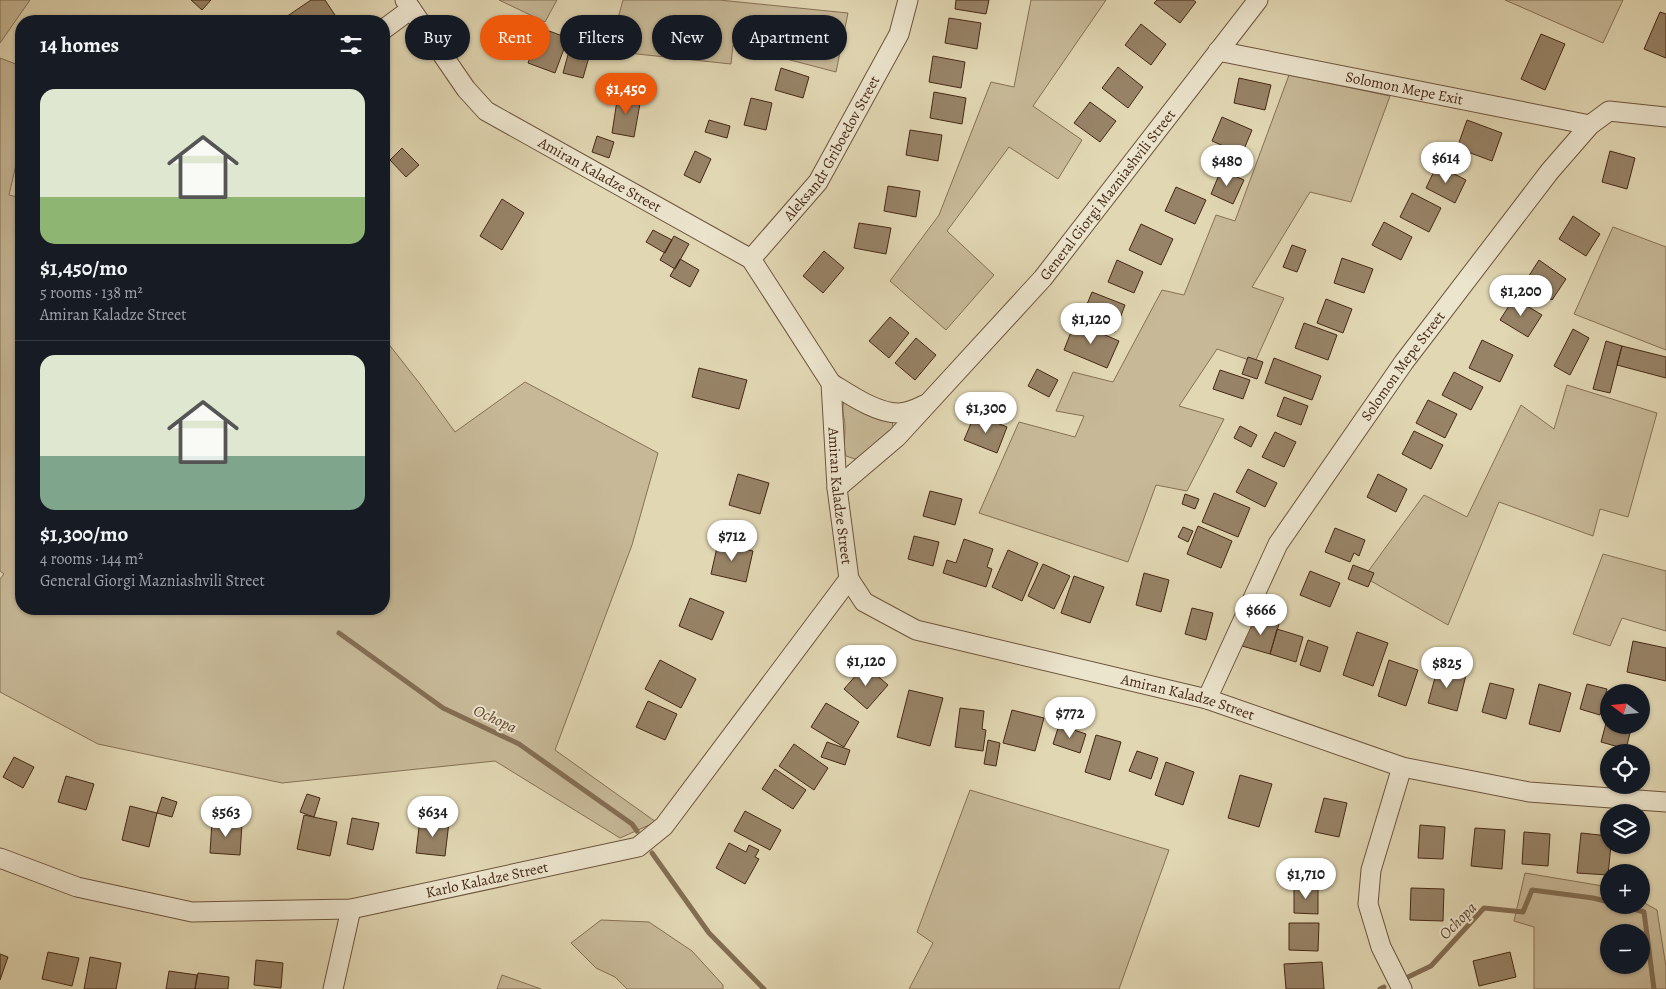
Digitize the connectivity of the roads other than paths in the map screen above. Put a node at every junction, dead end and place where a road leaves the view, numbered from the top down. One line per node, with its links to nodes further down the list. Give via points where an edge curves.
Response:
1 (908, 0): 8 (street, Aleksandr Griboedov Street, via 899,34 818,182)
2 (1258, 0): 5 (street, General Giorgi Mazniashvili Street)
3 (408, 4): 4 (street); 8 (street, Amiran Kaladze Street, via 466,89 486,111)
4 (390, 23)
5 (1218, 51): 7 (street, Solomon Mepe Exit); 10 (street, General Giorgi Mazniashvili Street, via 1043,278)
6 (1666, 117): 7 (street, Solomon Mepe Street, via 1609,110)
7 (1590, 125): 13 (street, Solomon Mepe Street, via 1550,171 1404,362 1278,544)
8 (751, 260): 9 (street, Amiran Kaladze Street)
9 (831, 383): 10 (street, General Giorgi Mazniashvili Street, via 860,401 898,413 912,411); 11 (street, Amiran Kaladze Street)
10 (928, 403): 11 (street, General Giorgi Mazniashvili Street, via 897,438)
11 (837, 488): 12 (street, Amiran Kaladze Street)
12 (849, 579): 13 (street, Amiran Kaladze Street, via 864,602 916,630); 17 (street, Karlo Kaladze Street, via 664,826 638,847)
13 (1207, 700): 14 (street, Amiran Kaladze Street)
14 (1402, 767): 15 (street, Amiran Kaladze Street, via 1530,792); 19 (street, via 1371,870 1368,904 1381,947)
15 (1666, 802)
16 (0, 858): 17 (street, Karlo Kaladze Street, via 77,887 192,912)
17 (351, 909): 18 (street)
18 (333, 989)
19 (1402, 989)

